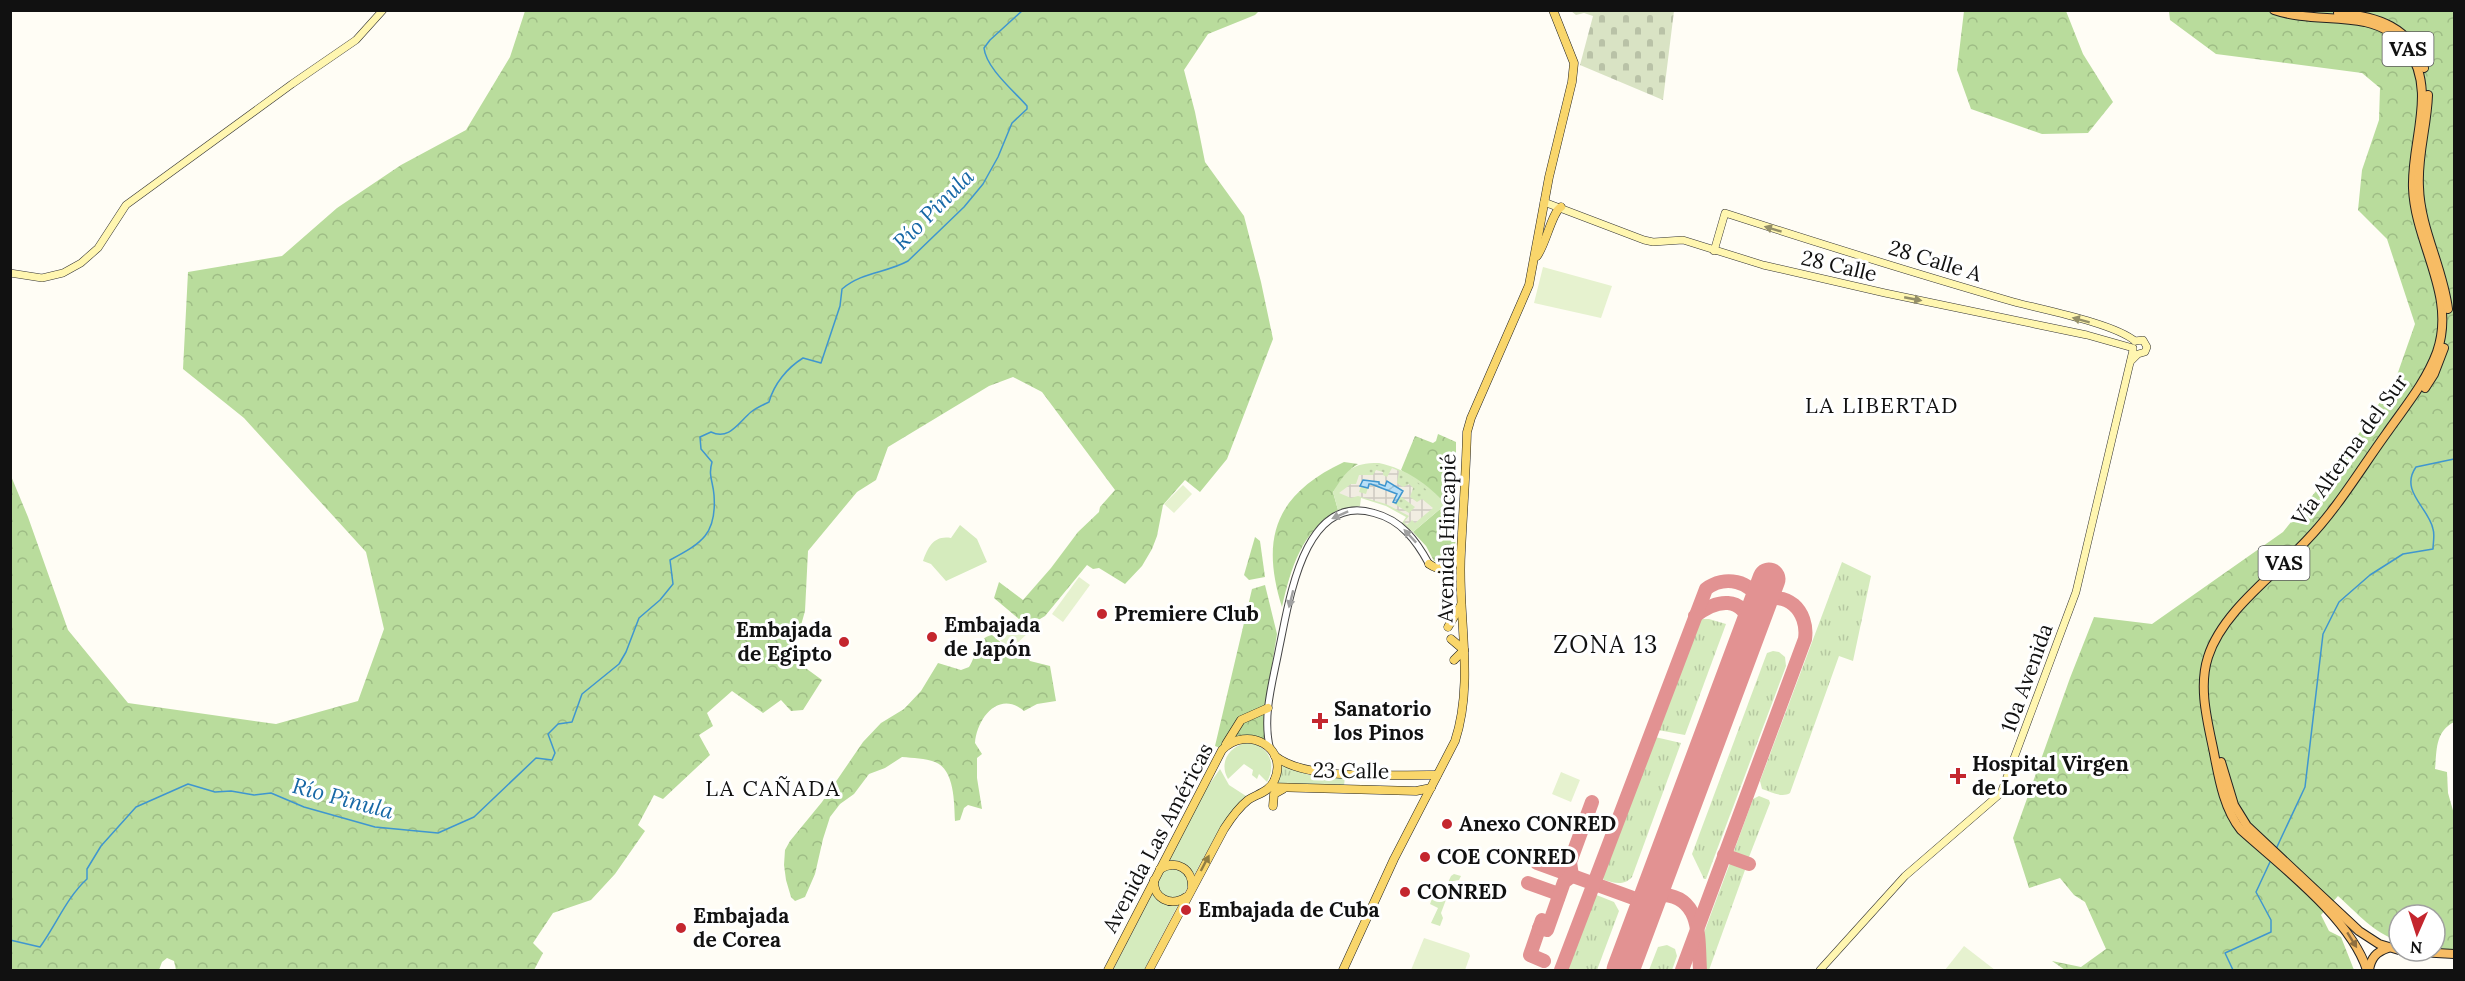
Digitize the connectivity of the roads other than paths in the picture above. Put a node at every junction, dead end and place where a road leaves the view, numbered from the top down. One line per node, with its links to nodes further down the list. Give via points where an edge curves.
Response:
1 (383, 10): 10 (main road, via 356,40 126,205 98,248 81,263 42,278)
2 (1553, 10): 6 (main road, Avenida Hincapié, via 1574,63)
3 (2274, 10): 5 (highway, Vía Alterna del Sur / VAS, via 2294,16 2371,24 2389,31 2405,45 2418,67 2422,94 2414,154)
4 (2296, 10): 5 (highway, Vía Alterna del Sur / VAS, via 2372,17 2392,25 2412,44 2423,64 2428,94)
5 (2416, 189): 19 (highway, Vía Alterna del Sur / VAS, via 2448,309 2448,330 2434,374 2317,529 2227,621 2204,678)
6 (1544, 202): 7 (main road, 28 Calle); 9 (main road, Avenida Hincapié)
7 (1562, 207): 8 (main road, 28 Calle, via 1644,240 1677,239); 9 (main road, via 1554,214)
8 (1714, 251): 11 (main road, 28 Calle, one-way to 11); 11 (main road, 28 Calle A, one-way to 8, via 2127,334 1725,213)
9 (1534, 266): 12 (main road, Avenida Hincapié, via 1469,424)
10 (10, 273)
11 (2135, 348): 40 (main road, 10a Avenida, via 2076,592 2001,793 1905,876)
12 (1461, 552): 13 (main road, via 1446,569); 14 (main road, Avenida Hincapié)
13 (1429, 564): 20 (street, one-way to 20, via 1417,543 1383,516 1359,510 1337,516 1320,529 1297,571)
14 (1461, 604): 15 (main road); 17 (main road, Avenida Hincapié)
15 (1448, 627)
16 (1451, 639): 17 (main road)
17 (1464, 650): 18 (main road); 24 (main road, Avenida Hincapié, via 1461,721)
18 (1454, 660)
19 (2208, 706): 34 (highway, Vía Alterna del Sur / VAS, via 2234,805 2247,826); 34 (highway, Vía Alterna del Sur / VAS, via 2223,795 2231,814 2241,830)
20 (1268, 708): 21 (main road, via 1241,720); 22 (street, via 1267,739)
21 (1222, 750): 22 (main road, Avenida Las Américas, via 1242,738 1257,740); 32 (main road, Avenida Las Américas)
22 (1272, 752): 23 (main road, 23 Calle, via 1287,765 1309,772); 25 (main road, via 1277,774)
23 (1348, 773): 24 (main road, 23 Calle); 28 (main road)
24 (1437, 775): 27 (main road, Avenida Hincapié)
25 (1270, 787): 26 (main road, 23 Calle); 33 (main road, one-way to 25, via 1235,813)
26 (1287, 788): 28 (main road, 23 Calle); 31 (main road, via 1274,794)
27 (1431, 788): 29 (main road, 23 Calle); 30 (main road, Avenida Hincapié)
28 (1347, 789): 29 (main road, 23 Calle)
29 (1416, 791): 30 (main road)
30 (1423, 803): 39 (main road, Avenida Hincapié)
31 (1273, 806)
32 (1157, 874): 33 (main road, via 1155,891 1163,900 1175,902); 33 (main road, via 1169,864 1181,866 1192,880); 37 (main road, Avenida Las Américas)
33 (1189, 893): 38 (main road)
34 (2333, 911): 35 (highway, Vía Alterna del Sur / VAS, via 2370,940); 41 (highway, Vía Alterna del Sur / VAS, one-way to 41)
35 (2387, 948)
36 (2387, 948): 41 (highway, via 2373,957)
37 (1108, 970)
38 (1149, 970)
39 (1343, 970)
40 (1821, 970)
41 (2368, 970)

